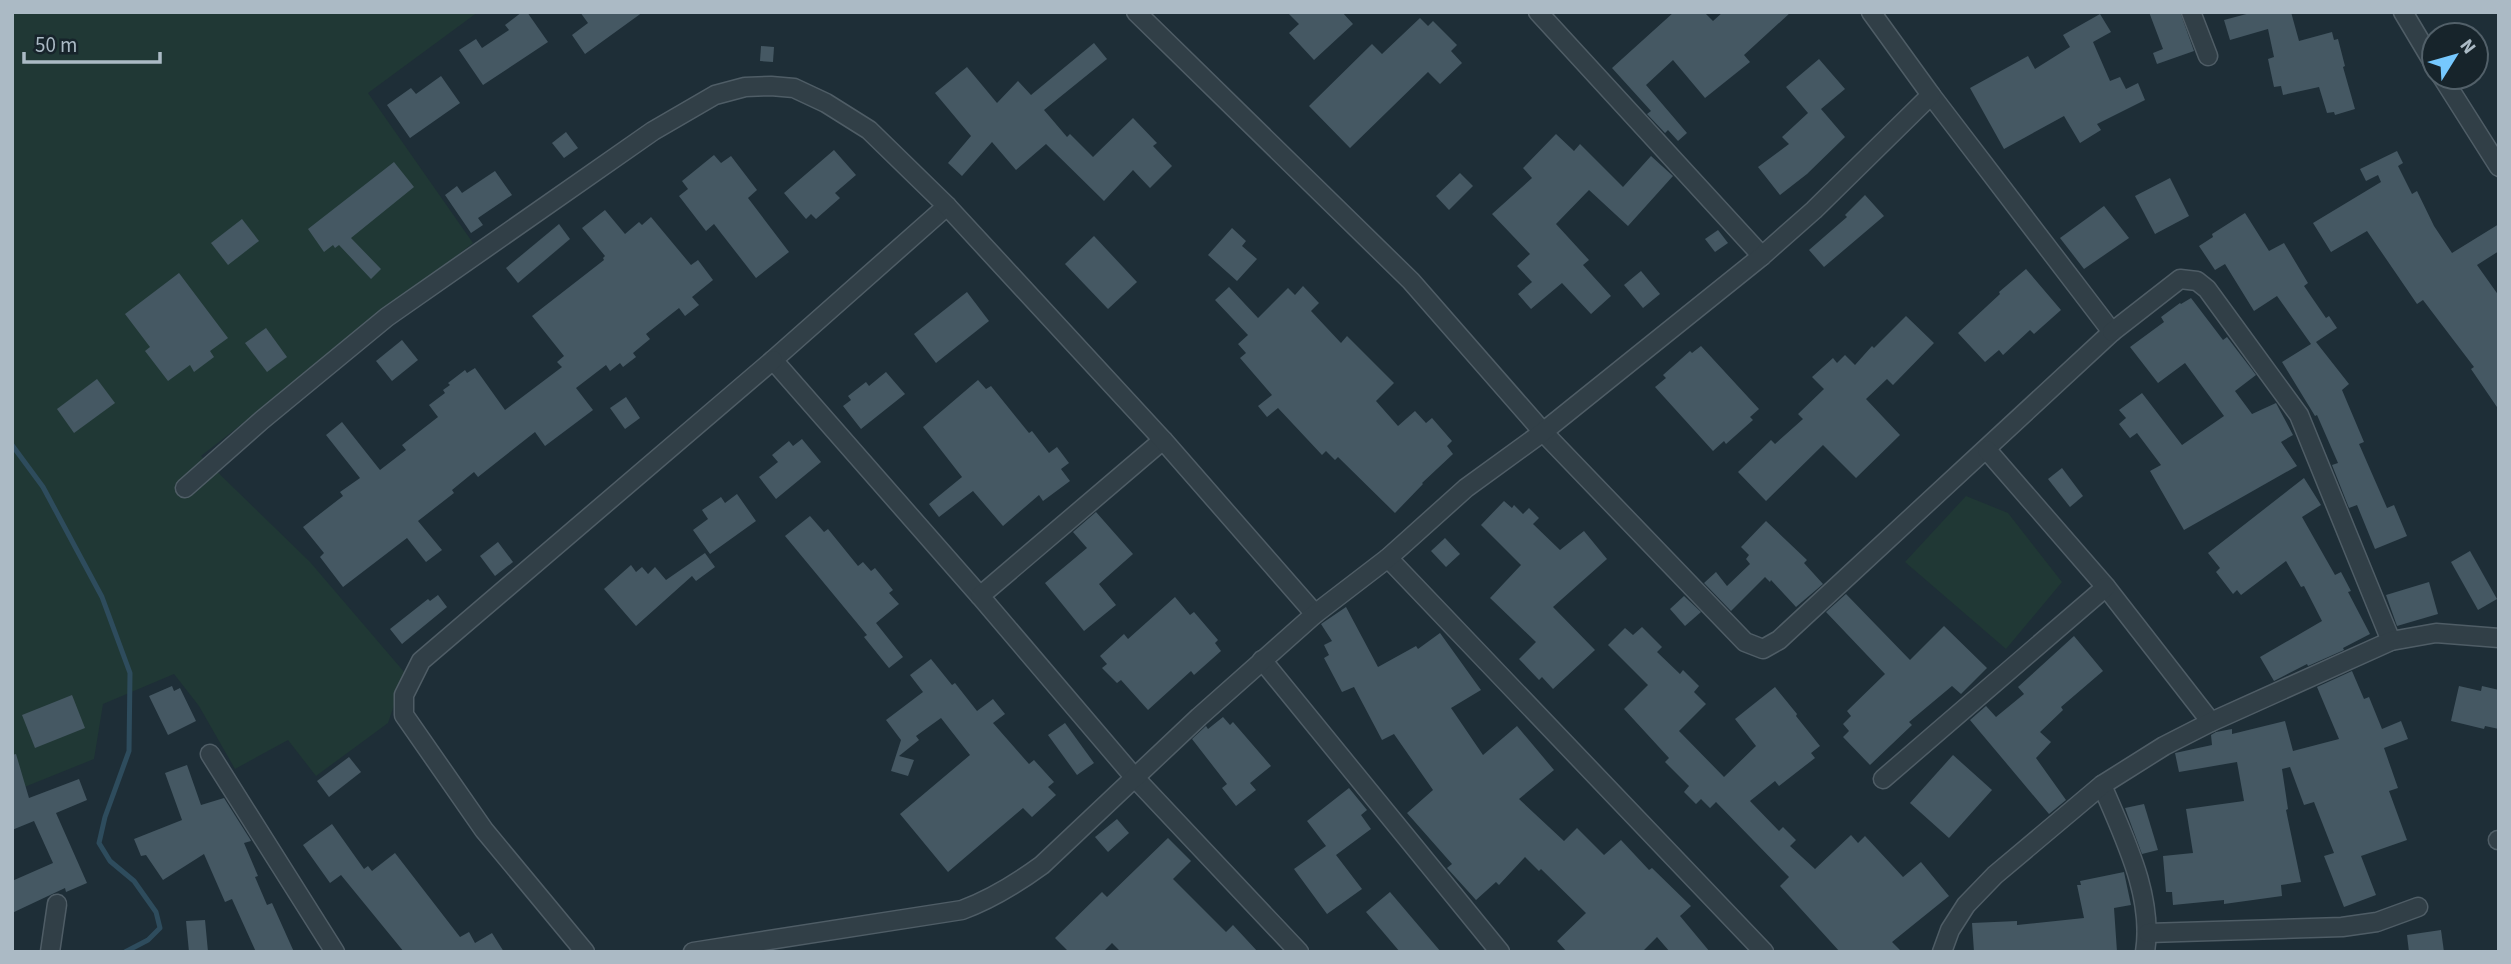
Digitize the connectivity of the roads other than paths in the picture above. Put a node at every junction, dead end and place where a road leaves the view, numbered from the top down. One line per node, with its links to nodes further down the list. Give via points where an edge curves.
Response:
1 (1136, 12): 15 (street, via 1411,281)
2 (1538, 12): 12 (street)
3 (1871, 12): 9 (street)
4 (2191, 12): 7 (street)
5 (2403, 12): 6 (street)
6 (2420, 41)
7 (2208, 56)
8 (2451, 91): 10 (street)
9 (1930, 95): 12 (street); 13 (street)
10 (2499, 167)
11 (947, 206): 14 (street); 16 (street); 18 (street, via 869,130 826,103 794,88 771,86 715,94 653,131 387,317)
12 (1762, 256): 15 (street)
13 (2112, 332): 17 (street); 24 (street, via 2180,279 2197,281 2207,289 2299,415)
14 (773, 360): 21 (street); 36 (street, via 421,661 404,695 404,715 484,830)
15 (1543, 432): 17 (street, via 1745,642 1763,649 1779,640); 19 (street, via 1466,488)
16 (1163, 440): 21 (street); 22 (street)
17 (1987, 450): 20 (street)
18 (185, 488)
19 (1388, 558): 22 (street); 40 (street)
20 (2106, 587): 26 (street); 29 (street)
21 (980, 596): 28 (street)
22 (1315, 614): 25 (street)
23 (2499, 639): 24 (street, via 2436,633)
24 (2391, 640): 26 (street)
25 (1262, 660): 28 (street); 39 (street)
26 (2211, 722): 30 (street)
27 (210, 754): 35 (street)
28 (1135, 778): 37 (street, via 1042,865 987,901 962,910); 38 (street)
29 (1883, 779)
30 (2102, 785): 33 (street, via 2128,849); 41 (street, via 1985,885 1966,905)
31 (57, 904): 34 (street)
32 (2418, 908): 33 (street, via 2377,922 2342,927)
33 (2148, 933): 42 (street)
34 (50, 952)
35 (335, 952)
36 (585, 952)
37 (693, 952)
38 (1299, 952)
39 (1500, 952)
40 (1764, 952)
41 (1942, 952)
42 (2145, 952)

